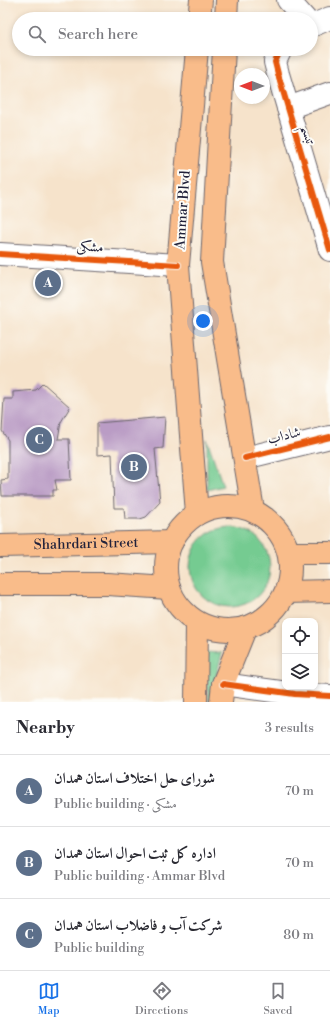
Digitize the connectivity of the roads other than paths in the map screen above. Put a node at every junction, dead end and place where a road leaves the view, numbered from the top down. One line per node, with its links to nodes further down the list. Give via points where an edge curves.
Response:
1 (201, 0): 4 (main road)
2 (227, 0): 5 (main road)
3 (288, 0): 6 (street)
4 (200, 12)
5 (226, 12)
6 (299, 12)
7 (330, 18): 8 (street)
8 (318, 23)
9 (195, 56): 16 (main road, Ammar Blvd)
10 (224, 56): 18 (main road, via 212,262)
11 (278, 56): 13 (street, تبسم, via 276,62)
12 (330, 93): 13 (street)
13 (288, 108): 14 (street, تبسم)
14 (330, 250)
15 (0, 254): 16 (street, مشکی)
16 (178, 265): 20 (main road, Ammar Blvd)
17 (330, 436): 18 (street, شاداب)
18 (245, 458): 19 (main road)
19 (253, 510): 20 (main road, via 234,506 215,507); 23 (main road, via 270,520 282,535)
20 (197, 514): 21 (main road, via 182,526)
21 (172, 542): 22 (main road, Shahrdari Street); 26 (main road, via 166,572)
22 (0, 546)
23 (289, 553): 24 (main road); 28 (main road, via 291,572)
24 (330, 553)
25 (0, 584): 26 (main road, via 107,584)
26 (169, 588): 29 (main road, via 180,608)
27 (330, 591): 28 (main road)
28 (286, 592): 30 (main road, via 277,608 263,621)
29 (198, 623): 30 (main road, via 218,630); 34 (main road)
30 (246, 629): 31 (main road)
31 (222, 693): 33 (street)
32 (330, 696): 33 (street)
33 (295, 698)
34 (196, 702)

